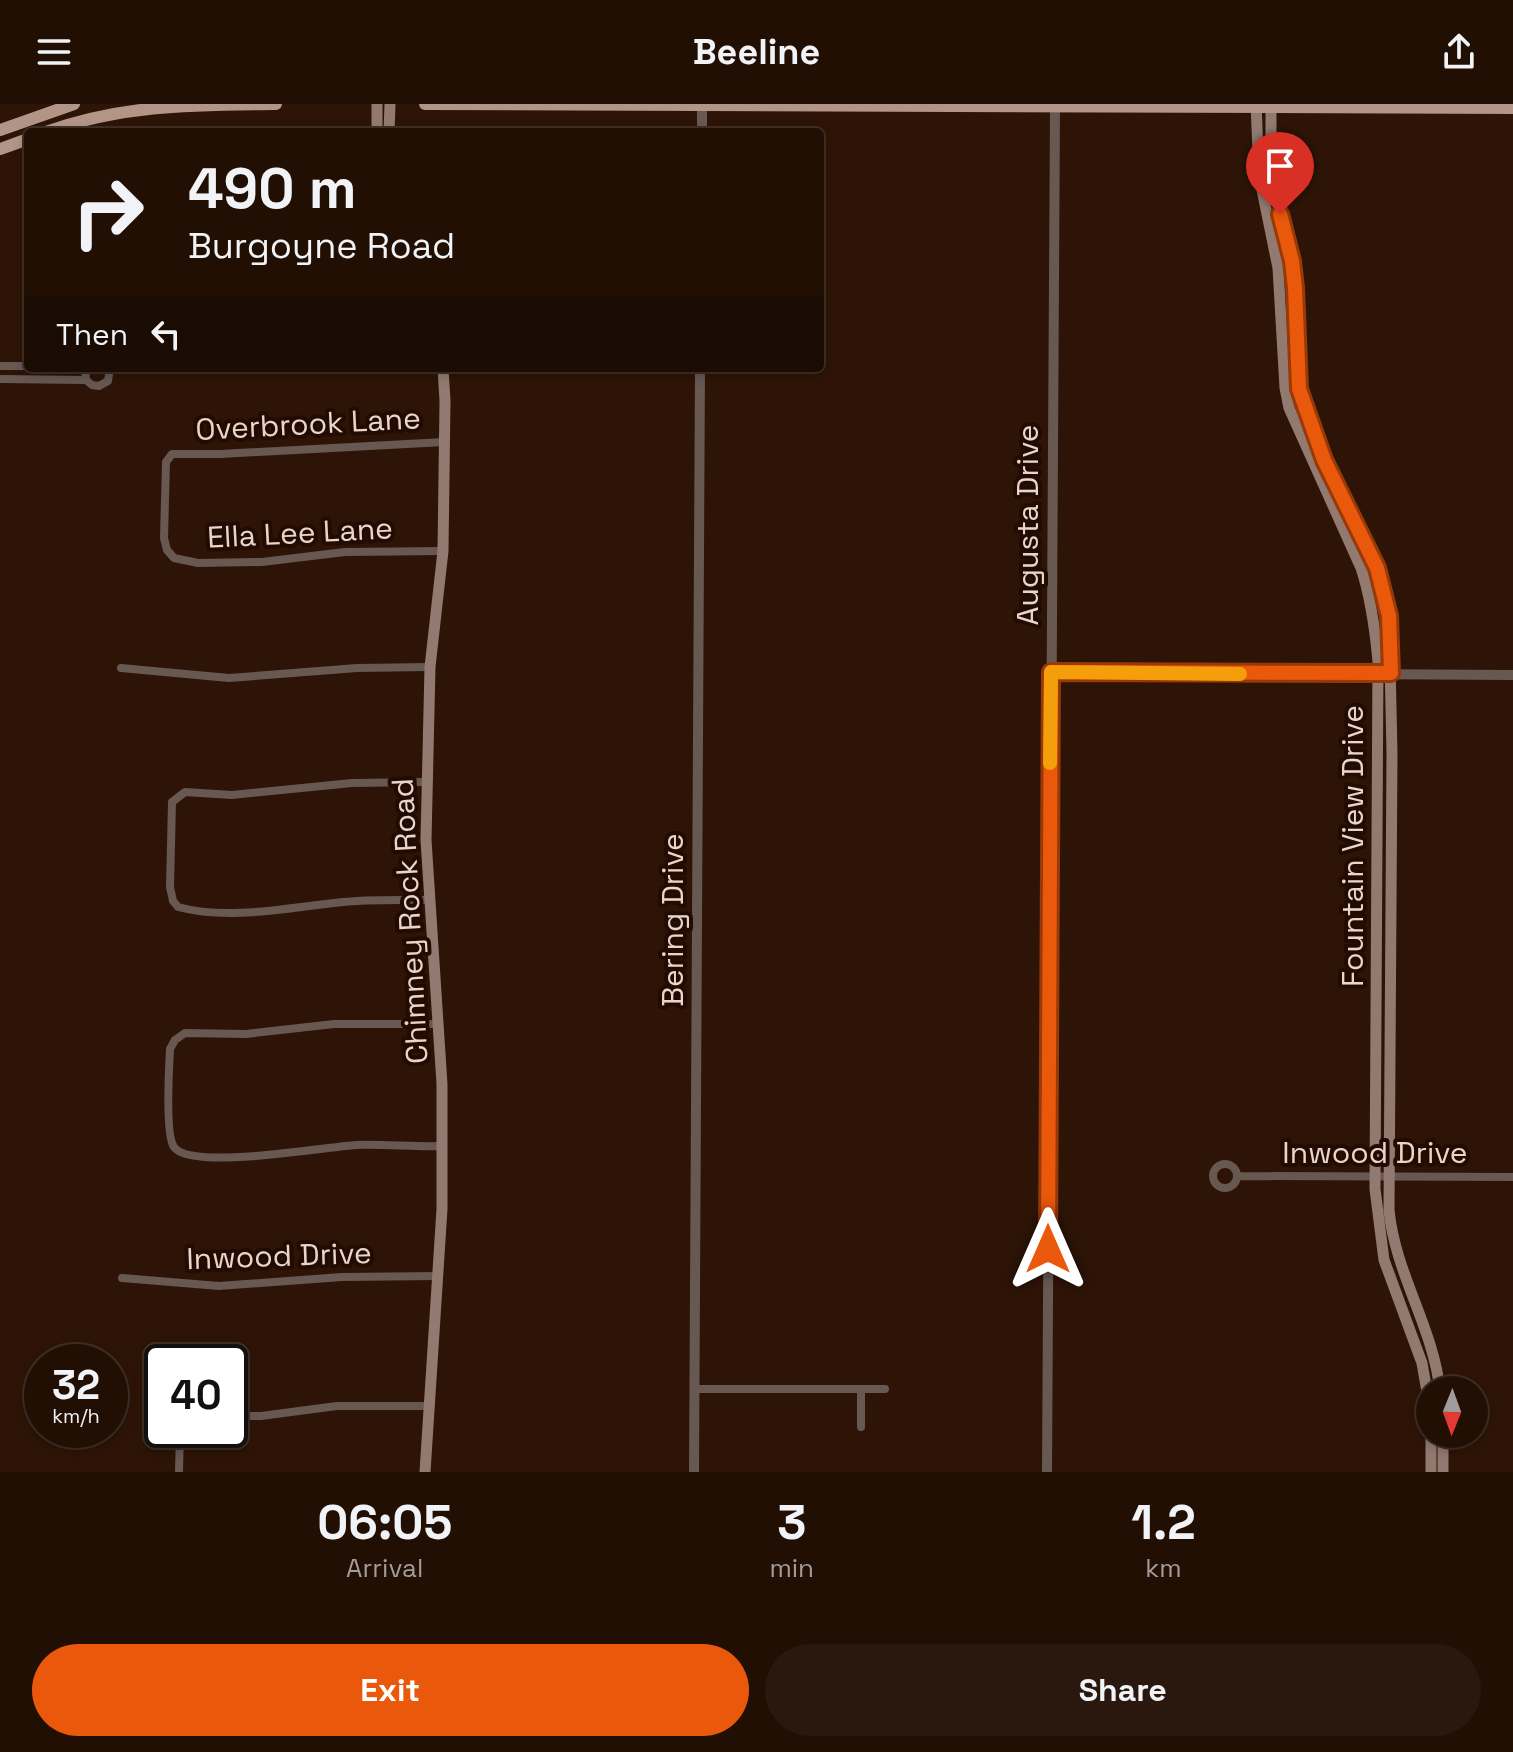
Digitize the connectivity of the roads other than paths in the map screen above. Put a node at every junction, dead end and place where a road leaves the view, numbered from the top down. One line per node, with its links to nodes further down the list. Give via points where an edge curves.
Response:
1 (74, 104): 22 (main road)
2 (276, 104): 15 (main road)
3 (377, 104): 19 (main road)
4 (390, 104): 20 (main road)
5 (425, 104): 6 (main road)
6 (474, 104): 16 (main road)
7 (702, 105): 8 (main road); 16 (main road); 21 (street)
8 (877, 105): 9 (main road)
9 (947, 105): 12 (main road)
10 (1256, 105): 11 (main road); 12 (main road); 26 (main road, Fountain View Drive, via 1259,175)
11 (1272, 105): 13 (main road); 25 (main road, Fountain View Drive, via 1271,153)
12 (1056, 106): 45 (street, Augusta Drive)
13 (1382, 106): 14 (main road)
14 (1445, 106): 17 (main road)
15 (124, 107): 18 (main road)
16 (547, 108)
17 (1513, 108)
18 (58, 128)
19 (377, 128)
20 (389, 128)
21 (702, 128)
22 (0, 130)
23 (24, 140): 24 (main road)
24 (0, 149)
25 (1285, 231): 26 (main road); 27 (main road, Fountain View Drive)
26 (1272, 234): 28 (main road, Fountain View Drive)
27 (1289, 247): 28 (main road); 35 (main road, Fountain View Drive, via 1295,288)
28 (1276, 249): 35 (main road, Fountain View Drive)
29 (0, 366): 30 (street)
30 (24, 366)
31 (85, 372): 37 (street)
32 (110, 372): 37 (street, via 102,385)
33 (443, 372): 38 (main road, Chimney Rock Road)
34 (700, 372): 69 (street, Bering Drive)
35 (1290, 372): 40 (main road, Fountain View Drive, via 1324,460); 41 (main road, Fountain View Drive, via 1285,388 1293,422)
36 (0, 379): 37 (street)
37 (86, 380)
38 (444, 442): 39 (street, Overbrook Lane, via 172,454 166,462); 42 (main road, Chimney Rock Road)
39 (165, 499): 42 (street, Ella Lee Lane, via 167,550 185,562)
40 (1361, 531): 41 (main road); 47 (main road, Fountain View Drive, via 1389,616)
41 (1346, 538): 46 (main road, Fountain View Drive, via 1369,591)
42 (443, 551): 43 (main road, Chimney Rock Road)
43 (430, 667): 44 (street, via 229,678); 49 (main road, Chimney Rock Road)
44 (121, 668)
45 (1051, 672): 46 (street); 81 (street, Augusta Drive)
46 (1378, 673): 47 (street); 50 (main road, Fountain View Drive)
47 (1391, 673): 48 (street); 50 (main road, Fountain View Drive)
48 (1513, 675)
49 (426, 782): 53 (main road, Chimney Rock Road); 53 (street, via 232,795 185,792 172,802 170,887 178,907 193,911)
50 (1384, 798): 51 (main road, Fountain View Drive); 52 (main road, Fountain View Drive)
51 (1376, 883): 52 (main road); 54 (main road, Fountain View Drive)
52 (1390, 883): 55 (main road, Fountain View Drive)
53 (429, 900): 56 (main road, Chimney Rock Road)
54 (1376, 969): 55 (main road); 57 (main road, Fountain View Drive)
55 (1389, 969): 58 (main road, Fountain View Drive)
56 (438, 1024): 59 (main road, Chimney Rock Road); 59 (street, via 185,1033 170,1049 169,1097 171,1141 184,1155 246,1157 361,1145)
57 (1375, 1054): 58 (main road); 61 (main road, Fountain View Drive)
58 (1388, 1054): 62 (main road, Fountain View Drive)
59 (442, 1146): 64 (main road, Chimney Rock Road)
60 (1237, 1176): 61 (street, Inwood Drive)
61 (1375, 1176): 62 (street, Inwood Drive); 66 (main road, Fountain View Drive, via 1382,1250)
62 (1388, 1176): 63 (street, Inwood Drive); 66 (main road, Fountain View Drive, via 1391,1229)
63 (1513, 1177)
64 (438, 1276): 65 (street, Inwood Drive, via 219,1286); 72 (main road, Chimney Rock Road)
65 (122, 1278)
66 (1410, 1309): 67 (main road, Fountain View Drive); 68 (main road, Fountain View Drive, via 1432,1349)
67 (1425, 1376)
68 (1438, 1376)
69 (694, 1389): 70 (street); 80 (street, Bering Drive)
70 (861, 1389): 71 (street); 74 (street)
71 (885, 1389)
72 (428, 1406): 73 (street, via 337,1406); 79 (main road, Chimney Rock Road)
73 (248, 1416)
74 (861, 1427)
75 (180, 1448): 78 (street)
76 (1431, 1448): 82 (main road)
77 (1443, 1448): 83 (main road)
78 (179, 1472)
79 (425, 1472)
80 (694, 1472)
81 (1047, 1472)
82 (1431, 1472)
83 (1443, 1472)

